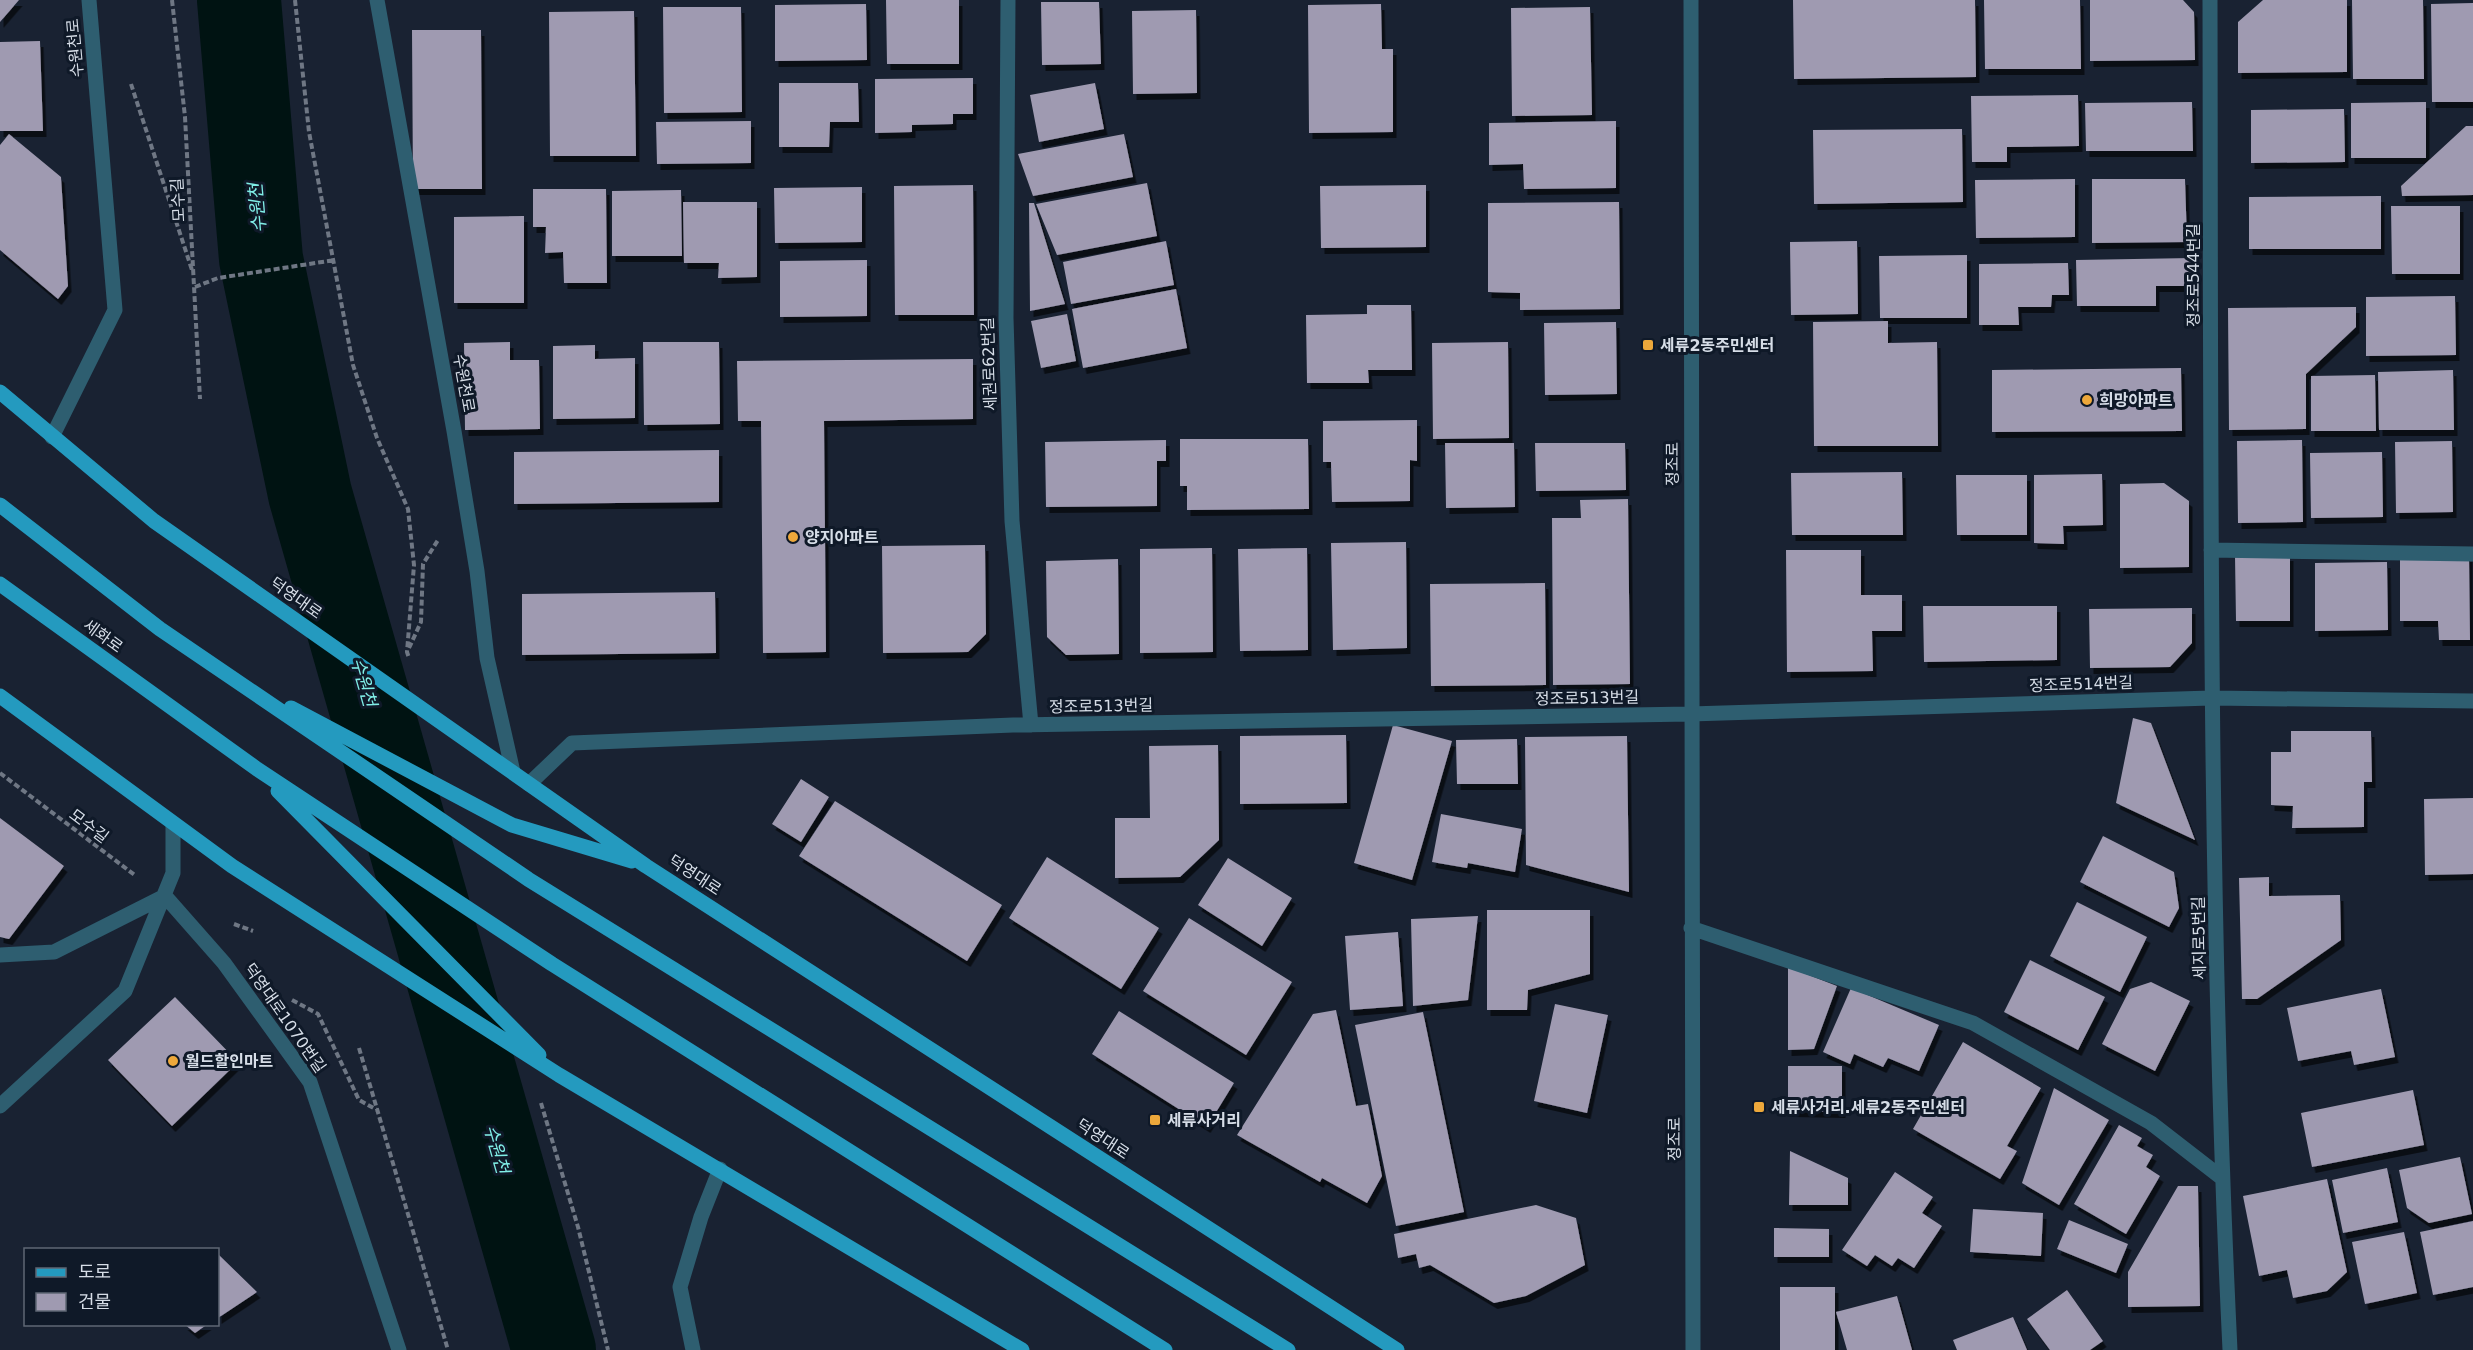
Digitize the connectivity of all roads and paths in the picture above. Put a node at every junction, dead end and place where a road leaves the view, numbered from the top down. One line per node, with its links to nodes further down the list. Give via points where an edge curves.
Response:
1 (89, 0): 13 (street, 수원천로, via 115,310)
2 (172, 0): 9 (path, 모수길, via 185,117)
3 (377, 0): 15 (street, 수원천로)
4 (1008, 0): 25 (street, 세권로62번길, via 1006,318 1012,521)
5 (1691, 0): 24 (street, 정조로)
6 (2211, 0): 16 (street, 정조로544번길)
7 (130, 80): 9 (path)
8 (335, 260): 10 (path, via 218,278)
9 (195, 277): 10 (path, 모수길)
10 (195, 287): 12 (path, 모수길)
11 (0, 392): 13 (main road, 덕영대로)
12 (200, 399)
13 (52, 437): 27 (main road, 덕영대로, via 154,521)
14 (0, 505): 20 (main road)
15 (468, 514): 19 (path, via 443,532 423,564 421,622); 27 (street, 수원천로, via 487,658)
16 (2211, 550): 17 (street); 22 (street, 정조로544번길)
17 (2473, 554)
18 (0, 584): 26 (main road, 세화로)
19 (407, 652)
20 (225, 673): 31 (main road, via 512,825); 45 (main road, via 528,879)
21 (0, 696): 30 (main road)
22 (2211, 698): 23 (street, 정조로514번길); 24 (street, 정조로514번길); 39 (street, 세지로5번길)
23 (2473, 701)
24 (1690, 714): 25 (street, 정조로513번길); 33 (street, 정조로)
25 (1031, 725): 29 (street, 정조로513번길, via 572,743)
26 (257, 769): 36 (main road); 44 (main road, via 552,964)
27 (513, 772): 29 (main road, 덕영대로)
28 (0, 774): 32 (path, 모수길)
29 (529, 784): 31 (main road, 덕영대로)
30 (173, 824): 32 (street, via 173,873); 36 (main road, via 232,866)
31 (646, 866): 46 (main road, 덕영대로)
32 (165, 896): 34 (street, via 54,952); 37 (street, via 125,991); 40 (street, 덕영대로1070번길, via 224,963 310,1082)
33 (1692, 928): 39 (street, via 1973,1023 2151,1123); 47 (street, 정조로)
34 (0, 955)
35 (359, 1048): 41 (path)
36 (559, 1075): 38 (main road)
37 (0, 1106)
38 (720, 1169): 42 (street, via 680,1287); 43 (main road)
39 (2222, 1178): 48 (street, 세지로5번길)
40 (399, 1350)
41 (448, 1350)
42 (693, 1350)
43 (1022, 1350)
44 (1165, 1350)
45 (1288, 1350)
46 (1397, 1350)
47 (1693, 1350)
48 (2230, 1350)

